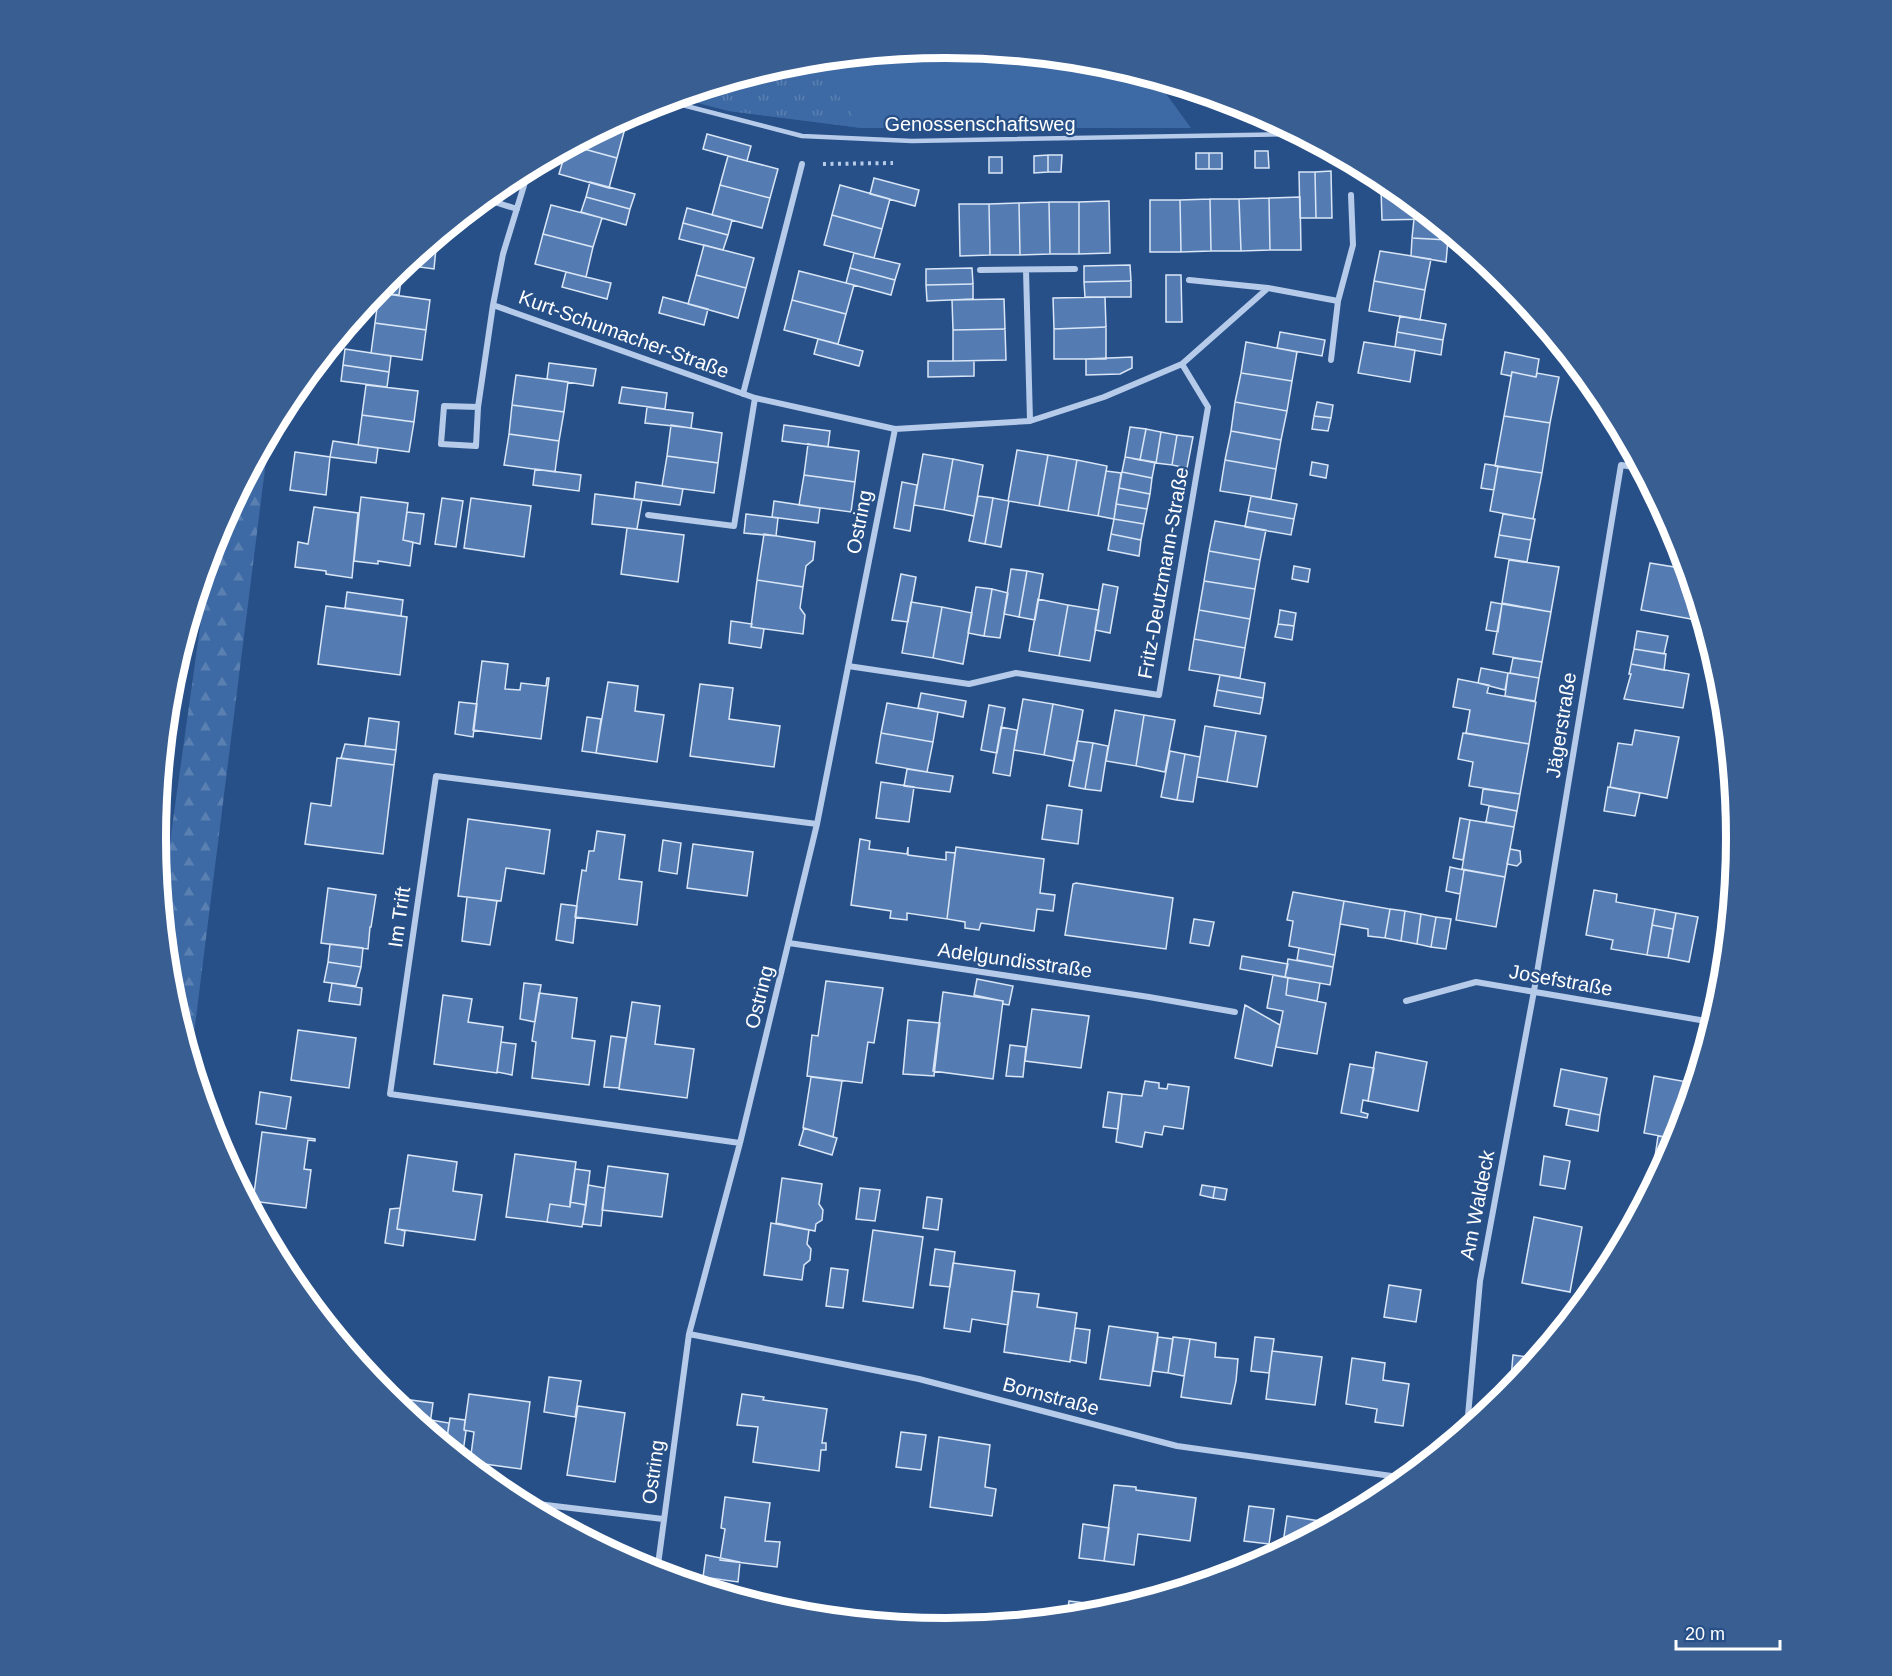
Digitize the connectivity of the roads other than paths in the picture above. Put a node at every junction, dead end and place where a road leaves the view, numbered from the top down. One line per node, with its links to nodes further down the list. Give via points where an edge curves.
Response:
1 (682, 105): 2 (lane, Genossenschaftsweg, via 802,136 912,141)
2 (1280, 134)
3 (802, 164): 17 (street, Kurt-Schumacher-Straße)
4 (525, 183): 7 (street, Kurt-Schumacher-Straße)
5 (1351, 195): 13 (street, via 1353,245)
6 (496, 202): 7 (street)
7 (517, 208): 14 (street, Kurt-Schumacher-Straße)
8 (1075, 269): 10 (street)
9 (980, 270): 10 (street)
10 (1026, 270): 20 (street)
11 (1189, 280): 12 (street)
12 (1268, 288): 13 (street); 16 (street, Kurt-Schumacher-Straße)
13 (1338, 301): 15 (street)
14 (493, 305): 17 (street, Kurt-Schumacher-Straße); 19 (street, Kurt-Schumacher-Straße)
15 (1331, 360)
16 (1182, 364): 20 (street, Kurt-Schumacher-Straße, via 1104,397); 24 (street, Fritz-Deutzmann-Straße, via 1208,407 1159,695 1016,673 969,684)
17 (743, 394): 18 (street, Kurt-Schumacher-Straße)
18 (755, 398): 21 (street, Kurt-Schumacher-Straße); 23 (street, via 734,526)
19 (478, 407): 19 (street, Kurt-Schumacher-Straße, via 476,446 441,444 444,406)
20 (1030, 421): 21 (street, Kurt-Schumacher-Straße)
21 (895, 429): 24 (street, Ostring)
22 (1631, 467): 27 (street, Jägerstraße, via 1621,465)
23 (648, 515)
24 (848, 666): 25 (street, Ostring)
25 (817, 824): 26 (street, Ostring); 31 (street, Im Trift, via 436,776 390,1094)
26 (789, 943): 29 (street, Adelgundisstraße); 31 (street, Ostring)
27 (1534, 991): 28 (street, Josefstraße, via 1476,982); 30 (street, Josefstraße); 33 (street, Am Waldeck, via 1479,1281)
28 (1406, 1001)
29 (1235, 1012)
30 (1704, 1021)
31 (740, 1143): 32 (street, Ostring)
32 (689, 1334): 34 (street, Bornstraße, via 919,1379 1177,1446); 36 (street, Ostring)
33 (1468, 1417)
34 (1393, 1476)
35 (543, 1505): 36 (street)
36 (663, 1519): 37 (street, Ostring)
37 (658, 1562)

